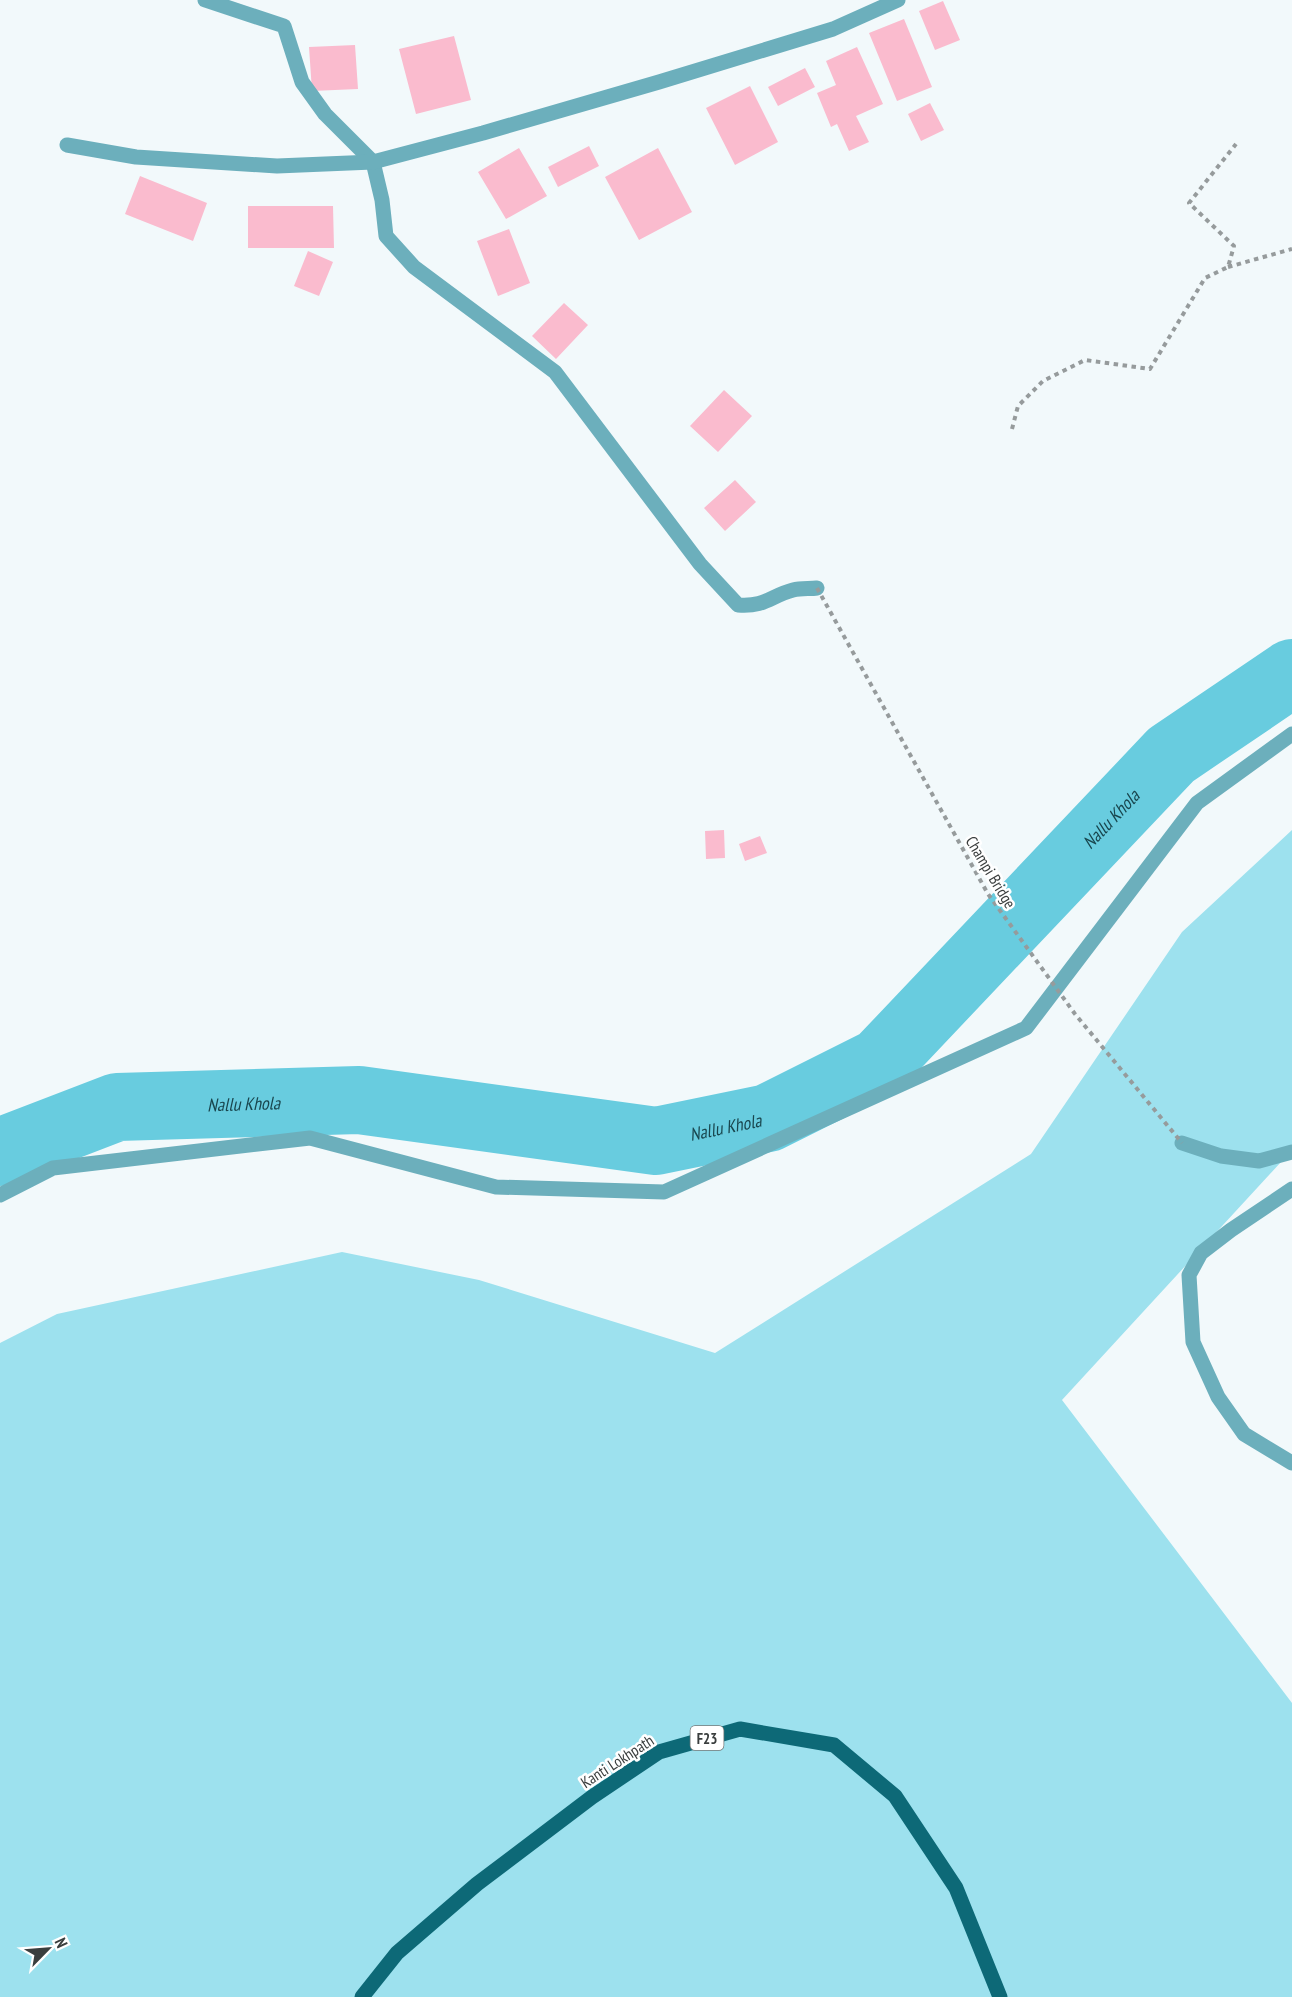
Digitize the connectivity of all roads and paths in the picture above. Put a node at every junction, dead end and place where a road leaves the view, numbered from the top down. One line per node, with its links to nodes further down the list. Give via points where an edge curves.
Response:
1 (205, 0): 5 (street, via 284,26 303,82 325,114)
2 (898, 0): 5 (street, via 832,29 637,89)
3 (1236, 144): 7 (path, via 1189,203 1234,246)
4 (67, 145): 5 (street, via 136,157 277,166)
5 (373, 162): 9 (street, via 386,236 414,267 555,372 700,564 738,605 751,606 793,590)
6 (1292, 249): 7 (path)
7 (1228, 267): 8 (path, via 1205,278 1150,369 1085,360 1043,381 1018,406)
8 (1012, 429)
9 (817, 588): 11 (path, Champi Bridge, bridge, via 988,894 1075,1014)
10 (1292, 734): 14 (street, via 1197,803 1026,1028 664,1192 496,1187 310,1138 53,1168)
11 (1182, 1143): 12 (street, via 1221,1156 1259,1161)
12 (1292, 1152)
13 (1292, 1190): 15 (street, via 1201,1253 1189,1275 1193,1342 1218,1397 1244,1434)
14 (0, 1195)
15 (1292, 1463)
16 (362, 1997): 17 (main road, Kanti Lokhpath / F23, via 397,1953 477,1884 592,1797 659,1752 740,1729 834,1745 895,1796 956,1888)
17 (1000, 1997)

